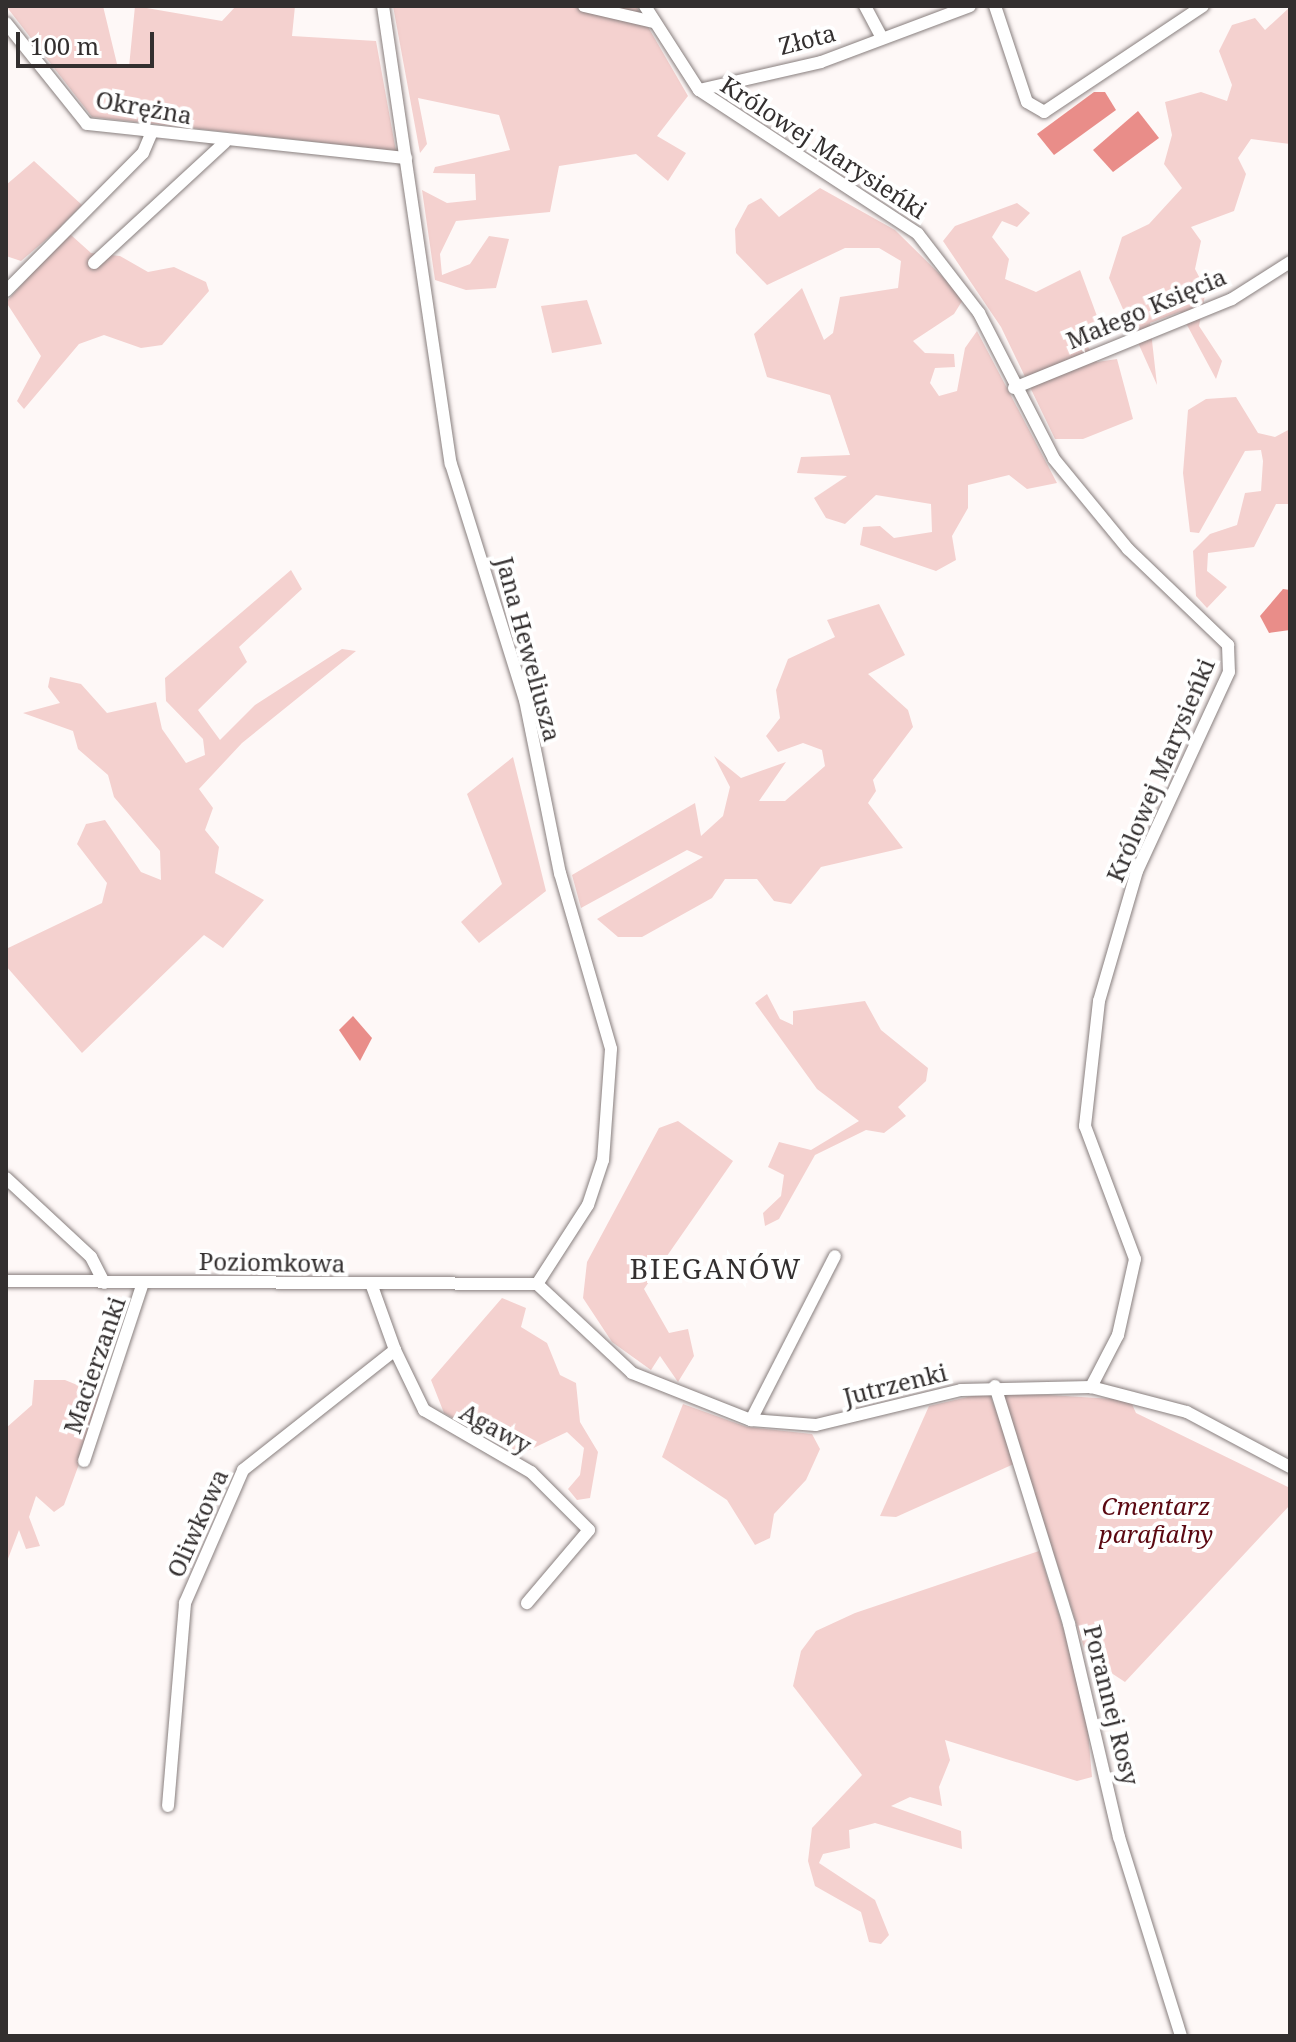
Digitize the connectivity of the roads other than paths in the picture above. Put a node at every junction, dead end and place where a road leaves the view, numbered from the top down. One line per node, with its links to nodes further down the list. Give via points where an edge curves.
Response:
1 (383, 6): 14 (street, Jana Heweliusza)
2 (584, 6): 8 (street)
3 (645, 6): 8 (street, Królowej Marysieńki)
4 (865, 6): 10 (street)
5 (970, 6): 10 (street, Złota)
6 (995, 6): 7 (street, via 1027,102 1044,112)
7 (1203, 6)
8 (654, 22): 11 (street, Królowej Marysieńki)
9 (6, 23): 12 (street, Okrężna, via 87,124)
10 (882, 38): 11 (street, Złota, via 821,62)
11 (699, 90): 18 (street, Królowej Marysieńki, via 918,234 972,303)
12 (151, 134): 13 (street, Okrężna); 17 (street, via 143,153)
13 (225, 142): 14 (street, Okrężna); 16 (street)
14 (406, 158): 24 (street, Jana Heweliusza, via 451,464 525,700 560,873 611,1049 603,1160 588,1205)
15 (1290, 262): 18 (street, Małego Księcia, via 1232,299)
16 (94, 263)
17 (6, 291)
18 (1014, 388): 28 (street, Królowej Marysieńki, via 1054,459 1108,527 1223,637 1231,654 1137,871 1099,1001 1085,1126 1135,1259 1118,1335)
19 (6, 1178): 22 (street, via 91,1257)
20 (835, 1256): 29 (street)
21 (6, 1281): 22 (street, Poziomkowa)
22 (104, 1283): 23 (street, Poziomkowa)
23 (143, 1283): 25 (street, Poziomkowa); 30 (street, Macierzanki)
24 (537, 1284): 25 (street, Poziomkowa); 29 (street, Jutrzenki, via 632,1373)
25 (372, 1286): 26 (street)
26 (395, 1350): 32 (street, Agawy, via 424,1410 531,1472 590,1536); 33 (street, Oliwkowa, via 234,1484 178,1638)
27 (995, 1386): 28 (street, Jutrzenki); 29 (street, Jutrzenki, via 816,1425); 34 (street, Porannej Rosy, via 1069,1624 1119,1837)
28 (1091, 1387): 31 (street, Jutrzenki, via 1187,1412)
29 (751, 1420)
30 (84, 1461)
31 (1290, 1467)
32 (527, 1603)
33 (168, 1806)
34 (1181, 2036)

